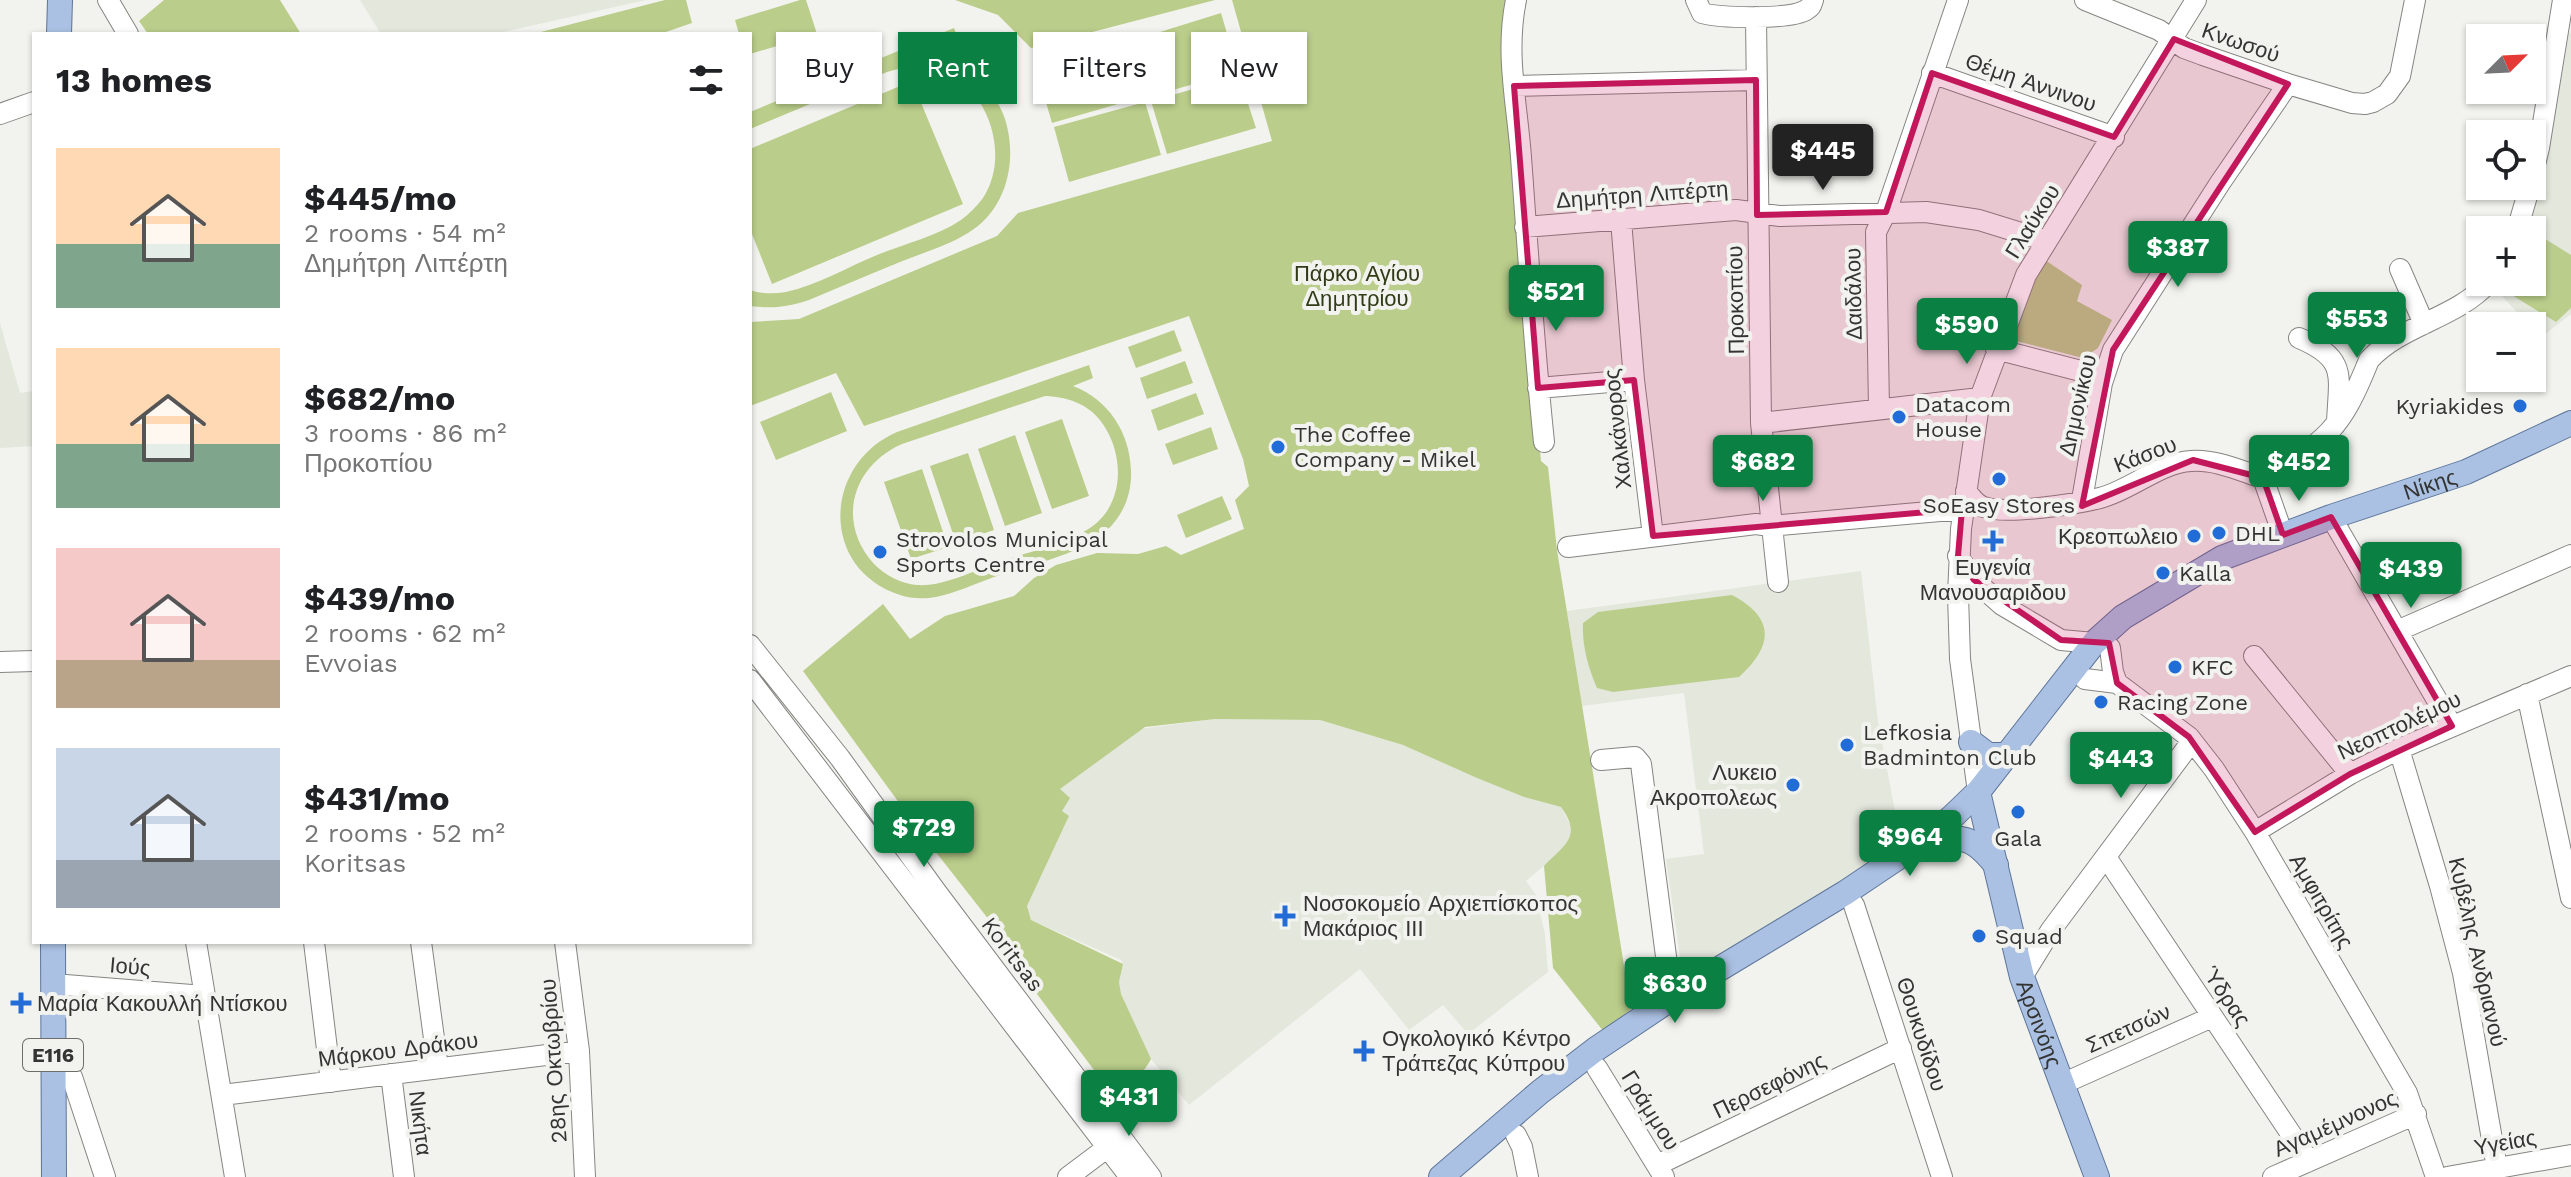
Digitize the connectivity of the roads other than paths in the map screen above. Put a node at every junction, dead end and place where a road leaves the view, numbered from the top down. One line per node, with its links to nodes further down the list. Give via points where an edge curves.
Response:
1 (60, 0): 12 (main road)
2 (108, 0): 13 (street)
3 (1516, 0): 18 (street, via 1510,47)
4 (1958, 0): 15 (street, Δαιδάλου)
5 (2085, 0): 14 (street, Κνωσού)
6 (2196, 0): 14 (street, Γλαύκου)
7 (2415, 0): 17 (street, Κνωσού, via 2400,76 2387,94 2359,104)
8 (2563, 0): 21 (street)
9 (1811, 4): 11 (street, via 1793,14)
10 (1699, 6): 11 (street, via 1712,16)
11 (1756, 17): 16 (street, Προκοπίου)
12 (59, 32)
13 (127, 32)
14 (2174, 39): 17 (street, Κνωσού, via 2184,48); 22 (street, Γλαύκου)
15 (1932, 73): 22 (street, Θέμη Άννινου); 23 (street, Δαιδάλου)
16 (1756, 80): 18 (street); 24 (street, Προκοπίου)
17 (2288, 84): 33 (street, Δημονίκου, via 2129,323)
18 (1514, 86): 26 (street)
19 (32, 103): 20 (street)
20 (0, 114)
21 (2544, 120)
22 (2114, 137): 27 (street, Γλαύκου)
23 (1886, 212): 24 (street, Δημήτρη Λιπέρτη); 27 (street, Δημήτρη Λιπέρτη, via 1946,213); 37 (street, Δαιδάλου, via 1876,232)
24 (1757, 214): 25 (street, Δημήτρη Λιπέρτη, via 1736,210); 38 (street, Προκοπίου)
25 (1621, 220): 26 (street, Δημήτρη Λιπέρτη); 34 (street, Χαλκάνορος)
26 (1525, 227): 35 (street)
27 (2047, 241): 32 (street, Γλαύκου, via 2026,275)
28 (2400, 269): 30 (street)
29 (2475, 296): 30 (street)
30 (2424, 324): 40 (street, via 2369,360)
31 (2299, 338): 40 (street, via 2321,347 2335,362)
32 (1996, 349): 33 (street); 36 (street, Γλαύκου)
33 (2104, 377): 43 (street, Δημονίκου)
34 (1634, 380): 35 (street); 49 (street, Χαλκάνορος)
35 (1538, 388): 41 (street)
36 (1980, 398): 37 (street); 44 (street, Γλαύκου)
37 (1879, 409): 38 (street)
38 (1761, 423): 47 (street, Προκοπίου)
39 (2571, 423): 46 (main road, Νίκης, via 2466,472)
40 (2337, 426): 42 (street)
41 (1544, 442)
42 (2263, 478): 43 (street, Κάσου, via 2193,460 2100,498); 48 (street)
43 (2082, 500): 45 (street, Κάσου)
44 (1963, 510): 45 (street, Κάσου); 45 (street, via 1979,505); 47 (street); 52 (street, Γλαύκου)
45 (1997, 510)
46 (2331, 517): 48 (main road, Νίκης); 56 (street)
47 (1770, 526): 49 (street); 53 (street, Προκοπίου)
48 (2283, 535): 58 (main road, Νίκης, via 2188,576)
49 (1653, 536): 50 (street)
50 (1568, 547)
51 (2571, 555): 56 (street)
52 (1958, 556): 54 (street, via 1974,580); 55 (street)
53 (1778, 582)
54 (2002, 605): 55 (street, via 1975,608); 57 (street)
55 (1958, 629): 70 (street, Αρσινόης)
56 (2397, 631): 68 (street)
57 (2061, 640): 58 (street); 63 (street)
58 (2102, 646): 63 (main road, Νίκης); 66 (street)
59 (752, 648): 117 (street, Koritsas)
60 (2254, 656): 74 (street)
61 (32, 661): 62 (street)
62 (0, 662)
63 (2079, 675): 66 (street); 72 (main road, Νίκης); 75 (main road, Νίκης)
64 (2571, 676): 67 (street, Νεοπτολέμου)
65 (752, 683): 105 (street, Koritsas, via 951,951)
66 (2117, 683): 69 (street, Αμφιτρίτης)
67 (2527, 694): 68 (street, Νεοπτολέμου); 80 (street)
68 (2452, 726): 71 (street, Νεοπτολέμου)
69 (2192, 741): 76 (street, Αμφιτρίτης); 78 (street)
70 (1971, 742): 72 (main road, via 1988,755); 75 (street, Αρσινόης)
71 (2399, 749): 74 (street, Νεοπτολέμου); 108 (street, Κυβέλης Ανδριανού, via 2463,973)
72 (2008, 755): 75 (main road, Νίκης)
73 (1601, 760): 91 (street, via 1635,757 1641,764 1667,964)
74 (2350, 774): 76 (street, Νεοπτολέμου)
75 (1980, 800): 77 (main road); 79 (main road, Αρσινόης); 91 (main road, via 1845,893)
76 (2255, 832): 103 (street, Αμφιτρίτης)
77 (1949, 839): 79 (main road, via 1971,841); 81 (main road)
78 (2106, 857): 83 (street); 93 (street, Ύδρας)
79 (1996, 865): 82 (main road, Αρσινόης)
80 (2571, 898)
81 (1854, 905): 94 (street, Θουκυδίδου); 98 (main road)
82 (2009, 925): 83 (street, via 2027,935); 89 (main road, Αρσινόης)
83 (2051, 930): 89 (street)
84 (53, 944): 90 (main road, E116)
85 (196, 944): 92 (street)
86 (314, 944): 100 (street)
87 (421, 944): 97 (street)
88 (565, 944): 96 (street, 28ης Οκτωβρίου)
89 (2022, 977): 101 (main road, Αρσινόης)
90 (53, 984): 92 (street, Ιούς); 95 (main road, E116)
91 (1681, 992): 118 (main road, via 1596,1049)
92 (204, 996): 102 (street)
93 (2212, 1017): 101 (street, Σπετσών); 106 (street, Ύδρας)
94 (1901, 1048): 109 (street, Περσεφόνης); 121 (street, Θουκυδίδου)
95 (53, 1050): 110 (main road, E116); 111 (street, via 72,1077)
96 (579, 1051): 97 (street, Μάρκου Δράκου); 114 (street, 28ης Οκτωβρίου)
97 (438, 1068): 99 (street, Μάρκου Δράκου)
98 (1597, 1068): 104 (main road); 109 (street, Γράμμου)
99 (391, 1074): 100 (street, Μάρκου Δράκου); 113 (street, Νικήτα)
100 (331, 1082): 102 (street, Μάρκου Δράκου)
101 (2062, 1084): 122 (main road, Αρσινόης)
102 (222, 1095): 112 (street)
103 (2416, 1114): 106 (street, Αγαμέμνονος); 124 (street, Αμφιτρίτης)
104 (1516, 1135): 119 (main road); 120 (street)
105 (1108, 1147): 115 (street); 116 (street, Koritsas)
106 (2309, 1161): 123 (street, Αγαμέμνονος)
107 (2566, 1163): 108 (street, Υγείας)
108 (2497, 1168): 125 (street, Υγείας)
109 (1661, 1171)
110 (54, 1177)
111 (105, 1177)
112 (235, 1177)
113 (404, 1177)
114 (585, 1177)
115 (1068, 1177)
116 (1130, 1177)
117 (1151, 1177)
118 (1441, 1177)
119 (1465, 1177)
120 (1528, 1177)
121 (1942, 1177)
122 (2097, 1177)
123 (2273, 1177)
124 (2436, 1177)
125 (2447, 1177)

